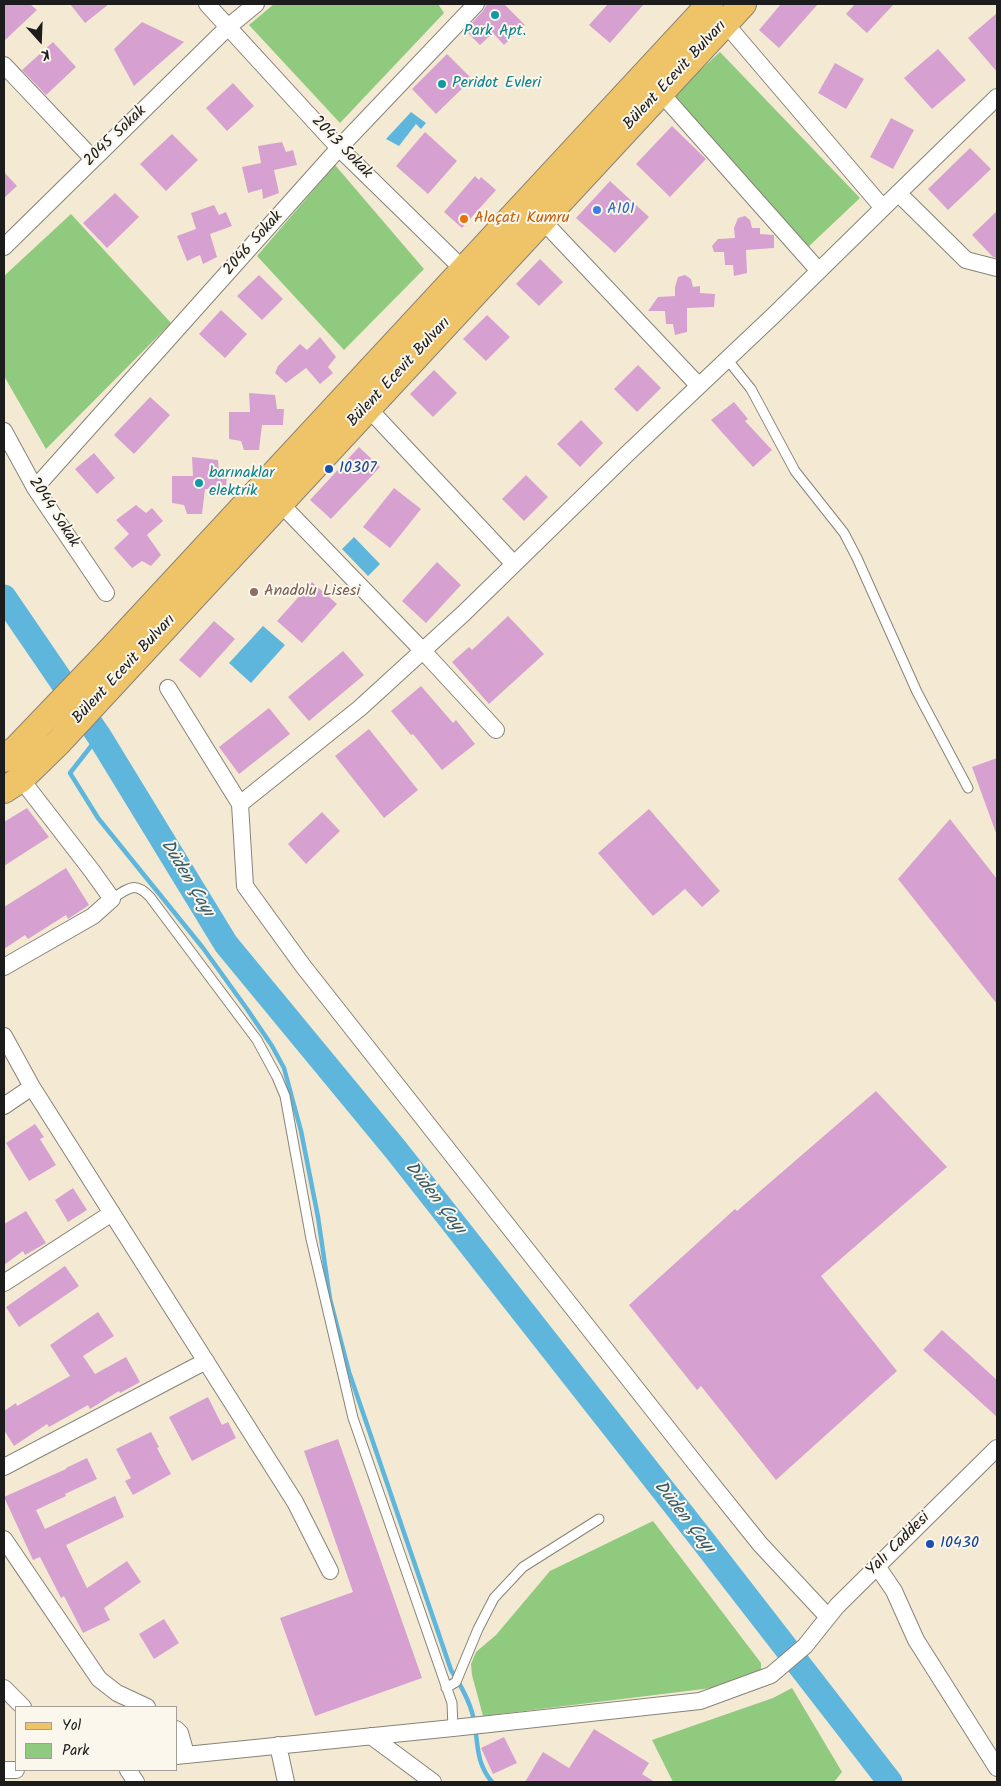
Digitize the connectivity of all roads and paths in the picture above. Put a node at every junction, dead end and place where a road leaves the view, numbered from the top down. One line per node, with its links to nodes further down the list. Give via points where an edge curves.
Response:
1 (207, 4): 6 (street, 2043 Sokak)
2 (256, 4): 6 (street, 2045 Sokak)
3 (476, 4): 10 (street, 2046 Sokak)
4 (743, 4): 5 (main road, Bülent Ecevit Bulvarı)
5 (708, 11): 8 (main road, Bülent Ecevit Bulvarı); 13 (street); 18 (main road, Bülent Ecevit Bulvarı)
6 (228, 27): 10 (street, 2043 Sokak); 11 (street, 2045 Sokak)
7 (4, 65): 11 (street)
8 (661, 93): 14 (main road, Bülent Ecevit Bulvarı); 17 (street)
9 (997, 97): 12 (street)
10 (339, 148): 18 (street, 2043 Sokak); 23 (street, 2046 Sokak)
11 (93, 160): 15 (street, 2045 Sokak)
12 (898, 193): 13 (street); 16 (street, via 966,260)
13 (883, 208): 17 (street)
14 (542, 220): 18 (main road, Bülent Ecevit Bulvarı); 20 (street)
15 (4, 247)
16 (997, 268)
17 (819, 271): 19 (street)
18 (472, 278): 21 (main road, Bülent Ecevit Bulvarı); 28 (main road, Bülent Ecevit Bulvarı)
19 (727, 359): 20 (street); 33 (lane, via 751,389 795,471 844,533 917,692)
20 (699, 386): 25 (street)
21 (368, 408): 24 (main road, Bülent Ecevit Bulvarı); 25 (street)
22 (4, 432): 23 (street, 2044 Sokak)
23 (35, 488): 26 (street, 2044 Sokak)
24 (280, 502): 27 (street); 28 (main road, Bülent Ecevit Bulvarı)
25 (514, 564): 27 (street)
26 (106, 593)
27 (423, 651): 30 (street); 34 (street, via 360,708)
28 (116, 662): 31 (main road, Bülent Ecevit Bulvarı, via 43,721); 32 (main road, Bülent Ecevit Bulvarı, via 58,743)
29 (168, 688): 34 (street)
30 (496, 730)
31 (4, 759)
32 (12, 785): 35 (street)
33 (968, 788)
34 (240, 804): 49 (street, via 244,886 303,966 700,1470 760,1544)
35 (112, 899): 36 (street, via 93,916); 51 (lane, via 128,888 138,887 150,897 257,1040 279,1084 353,1418)
36 (4, 966)
37 (4, 1036): 38 (street)
38 (32, 1087): 39 (street); 40 (street)
39 (4, 1106)
40 (112, 1213): 41 (street); 42 (street)
41 (4, 1282)
42 (206, 1361): 44 (street); 48 (street, via 295,1502)
43 (997, 1448): 47 (street, Yalı Caddesi)
44 (4, 1467)
45 (599, 1519): 51 (lane, via 523,1567 494,1598 456,1682)
46 (4, 1539): 53 (street, via 99,1679 117,1693)
47 (877, 1566): 49 (street, Yalı Caddesi); 59 (street, via 894,1592 916,1640)
48 (330, 1571)
49 (828, 1617): 54 (street, Yalı Caddesi, via 804,1646 771,1674 700,1701)
50 (4, 1688): 52 (street)
51 (446, 1688): 54 (lane, via 452,1703)
52 (22, 1706)
53 (146, 1706)
54 (455, 1728): 56 (street, Yalı Caddesi)
55 (178, 1730): 58 (street)
56 (371, 1736): 57 (street, Yalı Caddesi); 63 (street)
57 (278, 1745): 58 (street, Yalı Caddesi); 62 (street)
58 (181, 1755)
59 (997, 1768)
60 (129, 1771): 61 (street)
61 (136, 1782)
62 (286, 1782)
63 (433, 1782)

